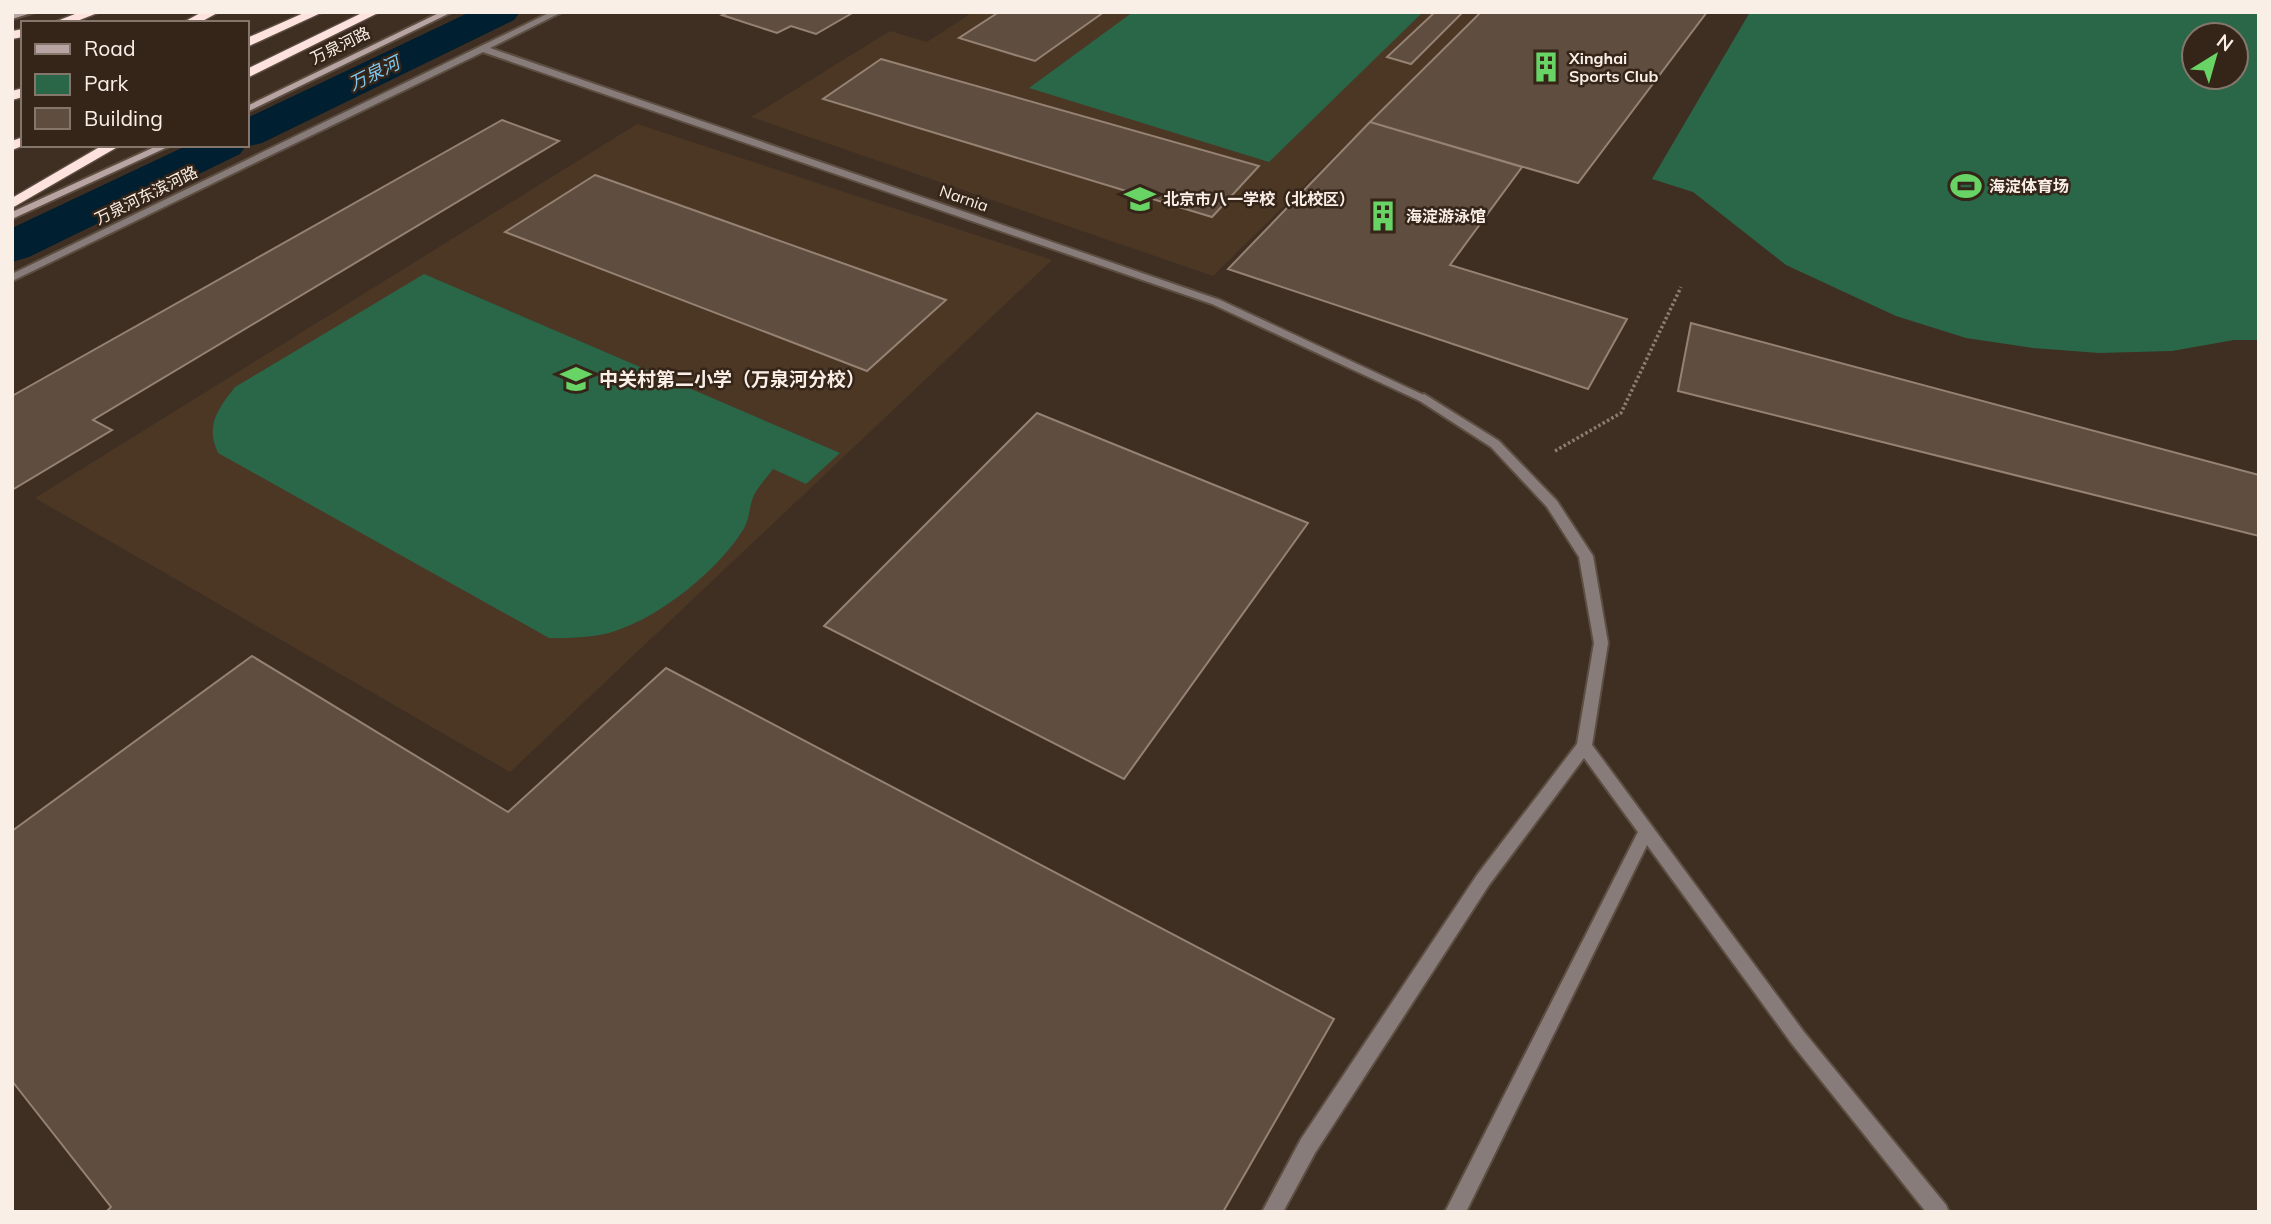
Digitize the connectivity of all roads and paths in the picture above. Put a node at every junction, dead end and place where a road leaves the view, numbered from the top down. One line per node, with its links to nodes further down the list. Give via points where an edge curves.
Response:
1 (31, 12): 8 (street)
2 (94, 12): 9 (highway)
3 (213, 12): 10 (highway)
4 (317, 12): 11 (highway)
5 (374, 12): 13 (highway)
6 (448, 12): 14 (street, 万泉河路)
7 (558, 12): 12 (street, 万泉河东滨河路)
8 (12, 17)
9 (65, 21)
10 (193, 21)
11 (248, 43)
12 (484, 49): 19 (street, 万泉河东滨河路); 21 (street, Narnia, via 1216,302 1424,398 1495,444)
13 (248, 74)
14 (248, 108)
15 (110, 147): 17 (highway)
16 (163, 147): 18 (street)
17 (12, 204)
18 (12, 216)
19 (12, 278)
20 (1681, 287): 21 (path, via 1621,413)
21 (1521, 471): 22 (street, Narnia, via 1552,503 1586,556 1601,643)
22 (1584, 746): 23 (street); 24 (street, via 1483,880 1308,1146)
23 (1647, 830): 25 (street); 26 (street, via 1798,1038)
24 (1272, 1212)
25 (1455, 1212)
26 (1940, 1212)

